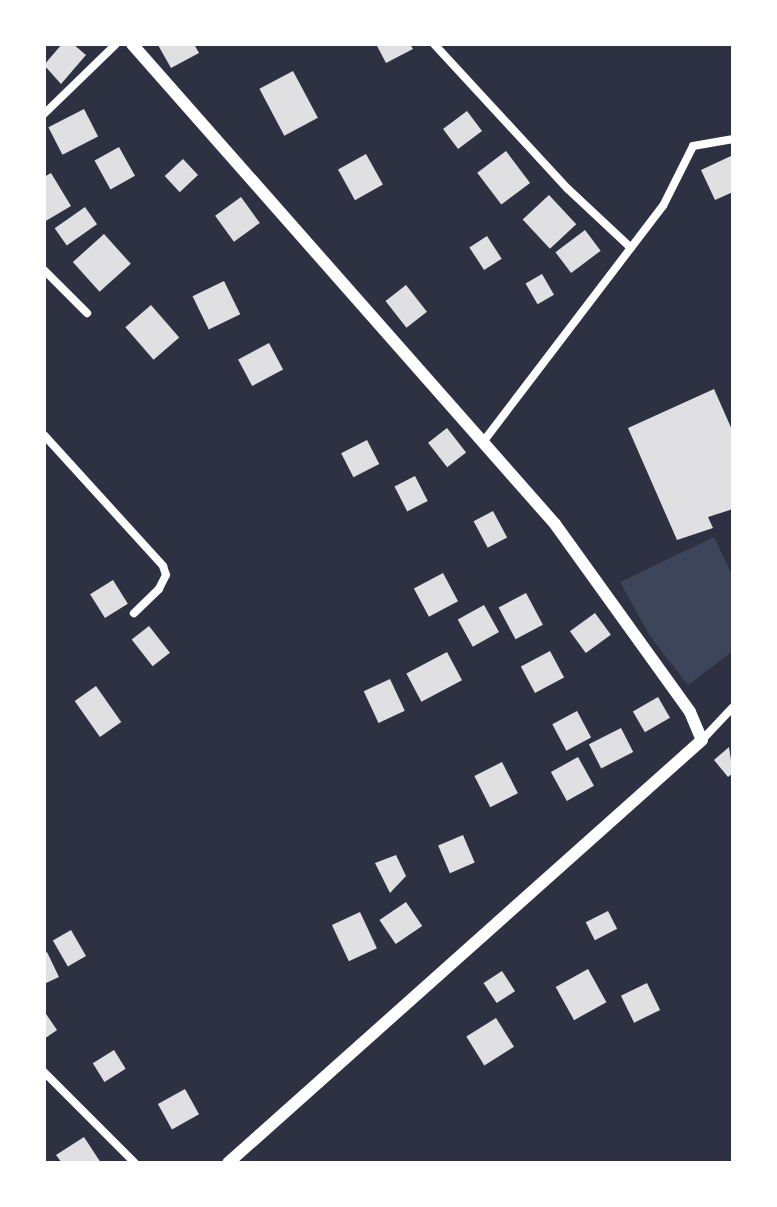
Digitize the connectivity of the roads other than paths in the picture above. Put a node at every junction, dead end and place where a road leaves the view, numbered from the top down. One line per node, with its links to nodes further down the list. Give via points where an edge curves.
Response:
1 (116, 44): 4 (street)
2 (132, 44): 10 (main road)
3 (434, 44): 6 (street, via 568,189)
4 (44, 114)
5 (733, 139): 6 (street, via 693,146 663,206)
6 (631, 248): 10 (street)
7 (44, 270): 8 (street)
8 (87, 313)
9 (44, 435): 11 (street, via 163,566 166,575 159,589)
10 (483, 442): 13 (main road, via 555,524 690,712)
11 (134, 613)
12 (733, 707): 13 (street)
13 (702, 740): 16 (main road)
14 (44, 1072): 15 (street)
15 (135, 1163)
16 (228, 1163)

